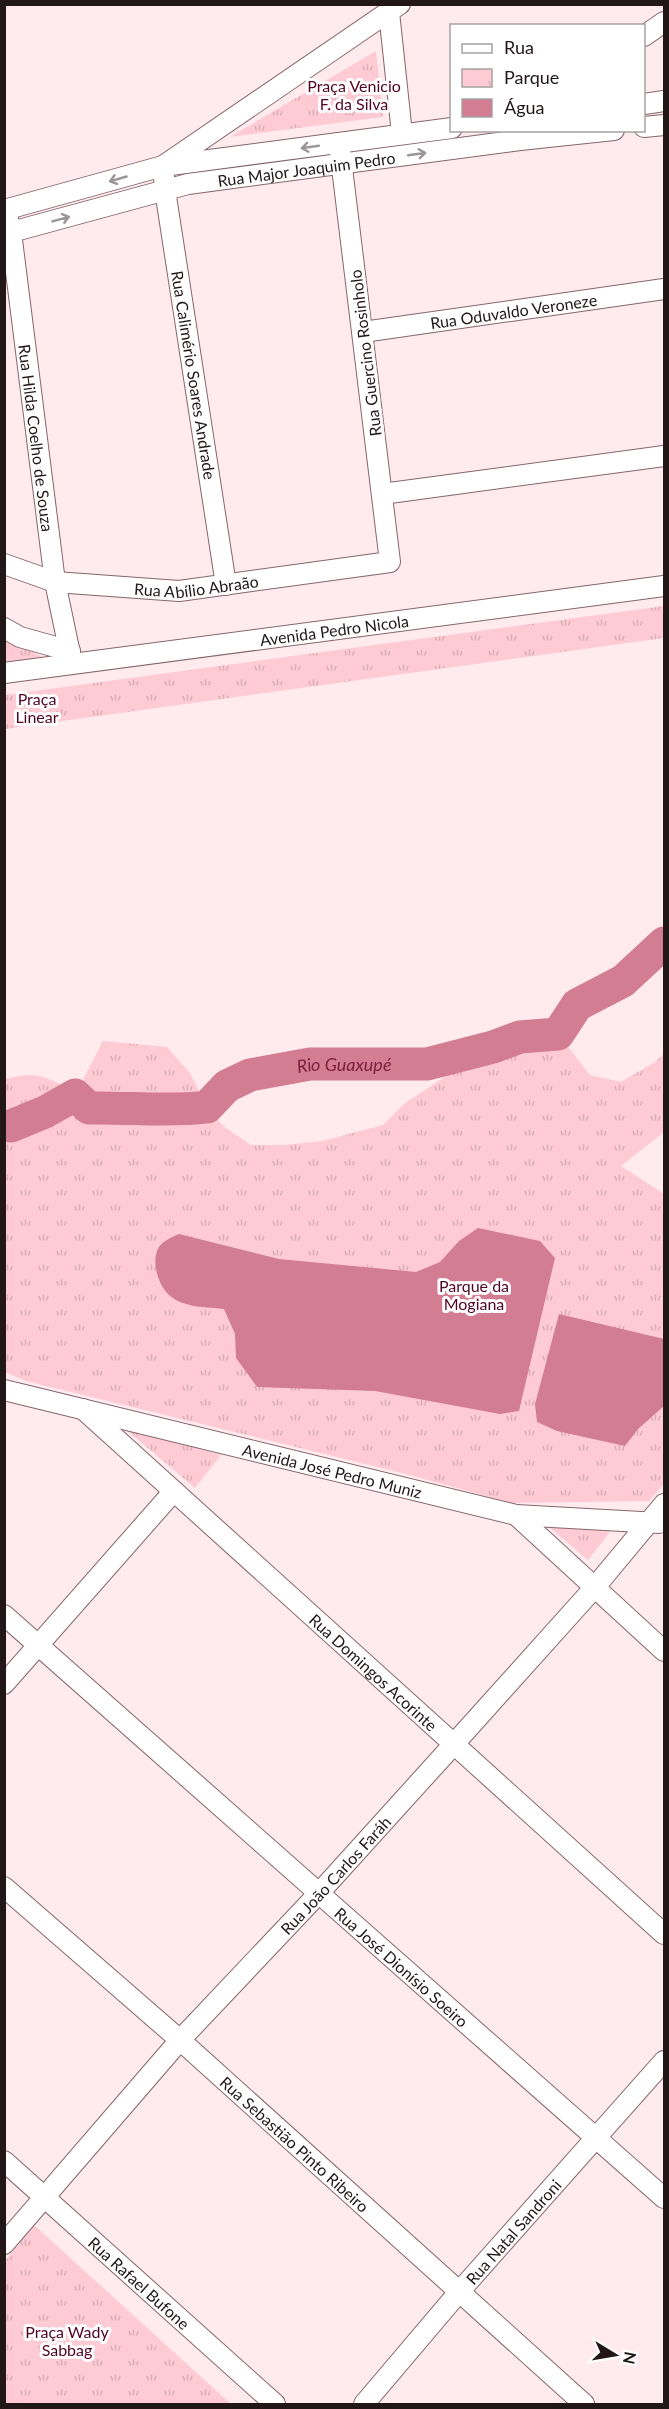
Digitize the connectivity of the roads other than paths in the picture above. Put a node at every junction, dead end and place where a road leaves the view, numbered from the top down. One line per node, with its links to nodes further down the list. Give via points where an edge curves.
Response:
1 (395, 8): 10 (street); 14 (street)
2 (664, 22): 3 (street)
3 (645, 35)
4 (664, 101): 5 (street)
5 (645, 104)
6 (664, 124): 7 (street)
7 (645, 127)
8 (450, 128): 10 (street, Rua Major Joaquim Pedro)
9 (584, 132): 11 (street, Rua Major Joaquim Pedro)
10 (402, 134): 12 (street, Rua Major Joaquim Pedro)
11 (519, 135): 13 (street, Rua Major Joaquim Pedro, one-way to 11)
12 (339, 143): 13 (street, Rua Guercino Rosinholo); 14 (street, Rua Major Joaquim Pedro, one-way to 14)
13 (342, 164): 15 (street, Rua Major Joaquim Pedro); 19 (street, Rua Guercino Rosinholo)
14 (163, 166): 15 (street, Rua Calimério Soares Andrade); 16 (street, Rua Major Joaquim Pedro, one-way to 16)
15 (165, 190): 17 (street, Rua Major Joaquim Pedro, one-way to 15); 25 (street, Rua Calimério Soares Andrade)
16 (5, 210): 17 (street, Rua Hilda Coelho de Souza)
17 (8, 233): 24 (street, Rua Hilda Coelho de Souza)
18 (664, 289): 19 (street, Rua Oduvaldo Veroneze)
19 (363, 332): 21 (street, Rua Guercino Rosinholo)
20 (664, 456): 21 (street)
21 (382, 494): 22 (street, Rua Guercino Rosinholo)
22 (390, 562): 25 (street, Rua Abílio Abraão)
23 (4, 564): 24 (street, Rua Abílio Abraão)
24 (55, 582): 25 (street, Rua Abílio Abraão, via 179,591); 28 (street, Rua Hilda Coelho de Souza)
25 (226, 585)
26 (664, 586): 28 (street, Avenida Pedro Nicola)
27 (4, 628): 28 (street)
28 (71, 657): 29 (street, Avenida Pedro Nicola)
29 (4, 673)
30 (4, 1390): 31 (street, Avenida José Pedro Muniz)
31 (83, 1409): 32 (street, Rua Domingos Acorinte); 34 (street, Avenida José Pedro Muniz)
32 (174, 1491): 38 (street); 41 (street, Rua Domingos Acorinte)
33 (664, 1504): 35 (street, Rua João Carlos Faráh)
34 (516, 1515): 35 (street, Avenida José Pedro Muniz); 36 (street)
35 (657, 1522): 36 (street, Rua João Carlos Faráh)
36 (595, 1587): 39 (street); 41 (street, Rua João Carlos Faráh)
37 (4, 1615): 38 (street, Rua José Dionísio Soeiro)
38 (38, 1646): 40 (street); 43 (street, Rua José Dionísio Soeiro)
39 (664, 1651)
40 (4, 1684)
41 (454, 1743): 43 (street, Rua João Carlos Faráh); 44 (street, Rua Domingos Acorinte)
42 (4, 1887): 45 (street, Rua Sebastião Pinto Ribeiro)
43 (320, 1892): 45 (street, Rua João Carlos Faráh); 47 (street, Rua José Dionísio Soeiro)
44 (664, 1934)
45 (180, 2040): 49 (street, Rua João Carlos Faráh); 52 (street, Rua Sebastião Pinto Ribeiro)
46 (664, 2061): 47 (street, Rua Natal Sandroni)
47 (596, 2137): 50 (street, Rua José Dionísio Soeiro); 52 (street, Rua Natal Sandroni)
48 (4, 2161): 49 (street, Rua Rafael Bufone)
49 (45, 2196): 51 (street, Rua João Carlos Faráh); 53 (street, Rua Rafael Bufone)
50 (664, 2199)
51 (4, 2244)
52 (459, 2292): 54 (street, Rua Natal Sandroni); 55 (street, Rua Sebastião Pinto Ribeiro)
53 (275, 2404)
54 (364, 2404)
55 (585, 2404)

